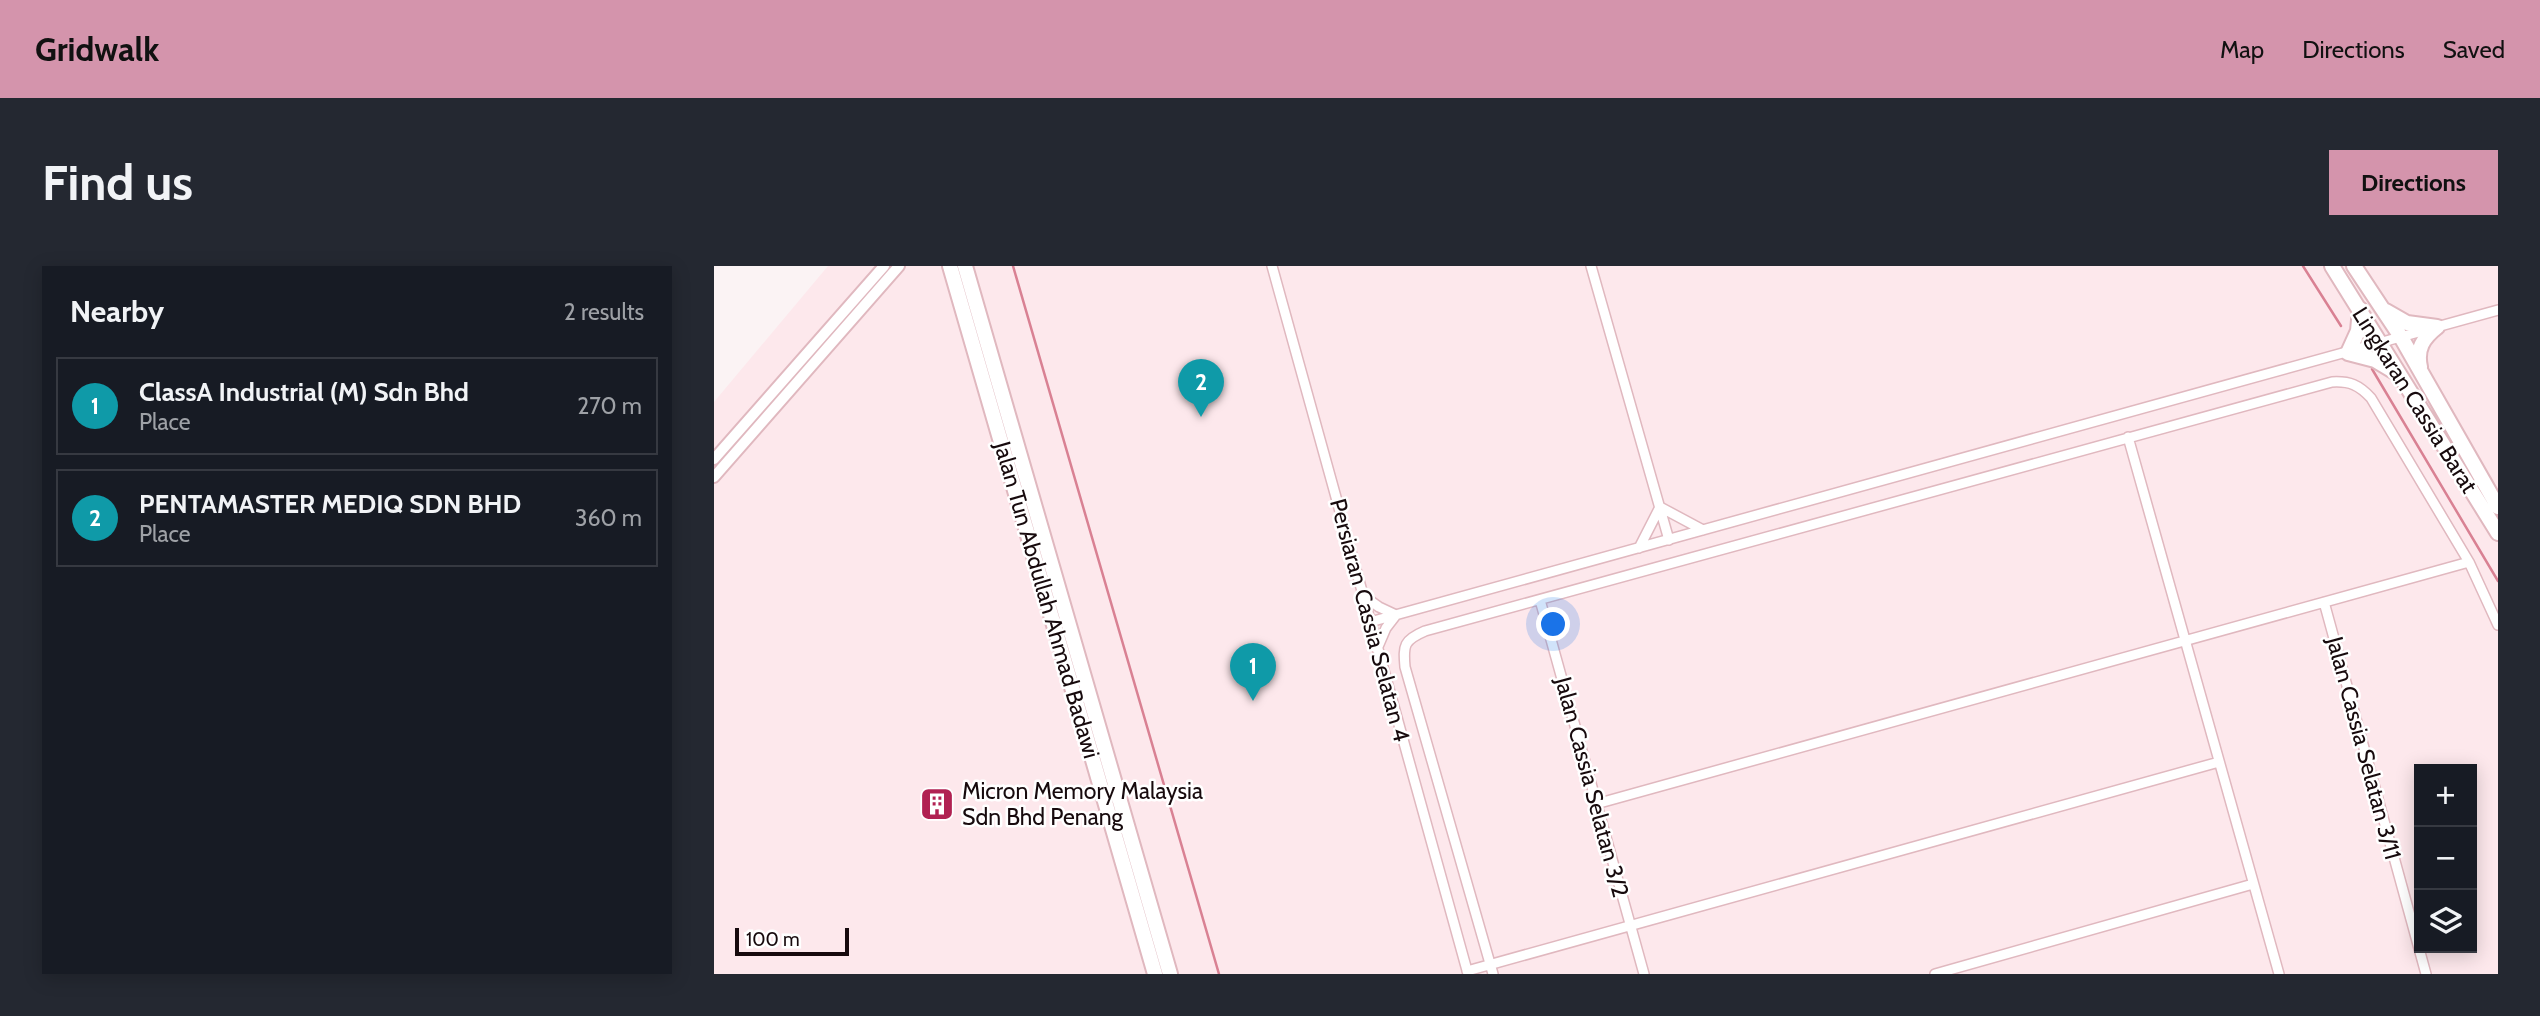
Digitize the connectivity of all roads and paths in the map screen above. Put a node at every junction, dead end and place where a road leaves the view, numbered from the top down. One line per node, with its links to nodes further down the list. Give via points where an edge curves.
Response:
1 (884, 266): 19 (street)
2 (899, 266): 20 (street)
3 (950, 266): 23 (main road, Jalan Tun Abdullah Ahmad Badawi)
4 (965, 266): 23 (main road, Jalan Tun Abdullah Ahmad Badawi)
5 (1272, 266): 29 (street, Persiaran Cassia Selatan 4)
6 (1591, 266): 22 (street)
7 (2332, 266): 10 (main road, Lingkaran Cassia Barat)
8 (2354, 266): 9 (main road, Lingkaran Cassia Barat)
9 (2382, 308): 12 (main road, via 2407,323); 13 (main road, Lingkaran Cassia Barat)
10 (2360, 309): 14 (main road, Lingkaran Cassia Barat); 15 (main road, via 2358,331)
11 (2498, 310): 12 (street)
12 (2437, 327): 13 (street); 16 (main road, via 2420,346)
13 (2401, 337): 14 (street); 16 (main road, Lingkaran Cassia Barat)
14 (2379, 343): 15 (street); 17 (main road, Lingkaran Cassia Barat)
15 (2348, 353): 17 (main road, via 2375,360); 24 (street)
16 (2421, 371): 21 (main road, Lingkaran Cassia Barat)
17 (2399, 375): 25 (main road, Lingkaran Cassia Barat)
18 (2128, 436): 28 (street, via 2347,381 2371,398); 30 (street); 35 (street)
19 (714, 459)
20 (714, 477)
21 (2498, 507)
22 (1660, 508): 24 (street); 26 (street); 27 (street)
23 (1031, 519): 43 (main road, Jalan Tun Abdullah Ahmad Badawi); 44 (main road, Jalan Tun Abdullah Ahmad Badawi)
24 (1703, 530): 26 (street)
25 (2498, 534)
26 (1669, 540): 27 (street)
27 (1639, 548): 32 (street)
28 (2469, 562): 31 (street); 34 (street)
29 (1362, 595): 32 (street); 33 (street, Persiaran Cassia Selatan 4)
30 (1540, 600): 38 (street, Jalan Cassia Selatan 3/2); 41 (street, via 1425,631 1411,637 1404,649 1405,667)
31 (2324, 602): 35 (street); 48 (street, Jalan Cassia Selatan 3/11)
32 (1396, 615): 33 (street); 36 (street)
33 (1370, 622): 36 (street, Persiaran Cassia Selatan 4)
34 (2498, 625)
35 (2185, 641): 37 (street); 38 (street)
36 (1377, 649): 42 (street, Persiaran Cassia Selatan 4)
37 (2219, 762): 39 (street); 40 (street)
38 (1596, 803): 40 (street, Jalan Cassia Selatan 3/2)
39 (2253, 884): 46 (street); 47 (street)
40 (1630, 926): 41 (street); 45 (street, Jalan Cassia Selatan 3/2)
41 (1492, 969): 42 (street)
42 (1467, 973)
43 (1156, 974)
44 (1170, 974)
45 (1644, 974)
46 (1935, 974)
47 (2278, 974)
48 (2426, 974)

